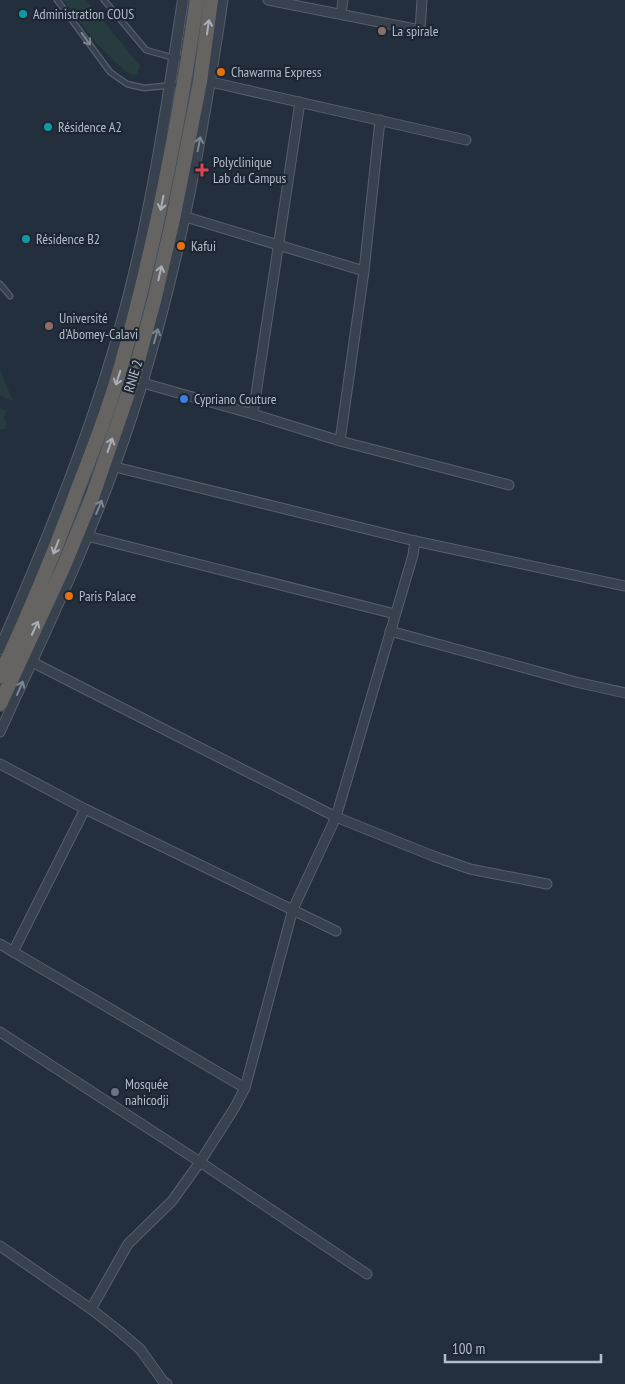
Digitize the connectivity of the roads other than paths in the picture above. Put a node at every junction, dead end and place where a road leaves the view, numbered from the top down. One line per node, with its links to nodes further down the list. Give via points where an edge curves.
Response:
1 (57, 0): 16 (lane, one-way to 16, via 110,72 127,84 144,88)
2 (104, 0): 11 (lane, via 146,50)
3 (183, 0): 11 (street)
4 (197, 0): 12 (highway, RNIE 2 / RNIE 2)
5 (212, 0): 13 (highway, RNIE 2 / RNIE 2, one-way to 5)
6 (223, 0): 14 (street)
7 (268, 0): 10 (street)
8 (343, 0): 10 (street)
9 (422, 0): 10 (street, via 420,30)
10 (341, 14)
11 (174, 58): 12 (lane); 16 (street)
12 (189, 58): 13 (lane); 15 (highway, RNIE 2 / RNIE 2)
13 (203, 59): 14 (highway, RNIE 2 / RNIE 2)
14 (205, 82): 15 (street); 17 (street); 20 (street, one-way to 14); 39 (highway, RNIE 2 / RNIE 2, one-way to 14, via 63,568 134,376)
15 (185, 83): 16 (lane); 37 (highway, RNIE 2 / RNIE 2, one-way to 37, via 158,223 121,368 54,554)
16 (170, 84): 35 (street, via 161,144 130,290 86,439)
17 (300, 102): 18 (street); 21 (street)
18 (380, 120): 19 (street); 22 (street)
19 (466, 140)
20 (186, 217): 21 (street); 25 (street, one-way to 20)
21 (278, 245): 22 (street); 26 (street)
22 (364, 271): 27 (street)
23 (0, 284): 24 (lane)
24 (10, 296)
25 (143, 383): 26 (street); 28 (street)
26 (253, 414): 27 (street)
27 (340, 441): 29 (street)
28 (114, 467): 30 (street, one-way to 28); 31 (street)
29 (509, 485)
30 (87, 536): 33 (street); 36 (street)
31 (415, 540): 32 (street); 33 (street)
32 (625, 586)
33 (395, 614): 34 (street)
34 (390, 631): 38 (street); 43 (street)
35 (0, 649)
36 (32, 662): 40 (street, one-way to 36); 43 (street)
37 (0, 676)
38 (625, 693)
39 (0, 704)
40 (0, 732)
41 (0, 764): 42 (street)
42 (85, 809): 45 (street); 48 (street)
43 (336, 817): 44 (street, via 470,870); 45 (street)
44 (547, 884)
45 (293, 909): 46 (street); 50 (street)
46 (336, 931)
47 (0, 944): 48 (street)
48 (13, 952): 50 (street)
49 (0, 1032): 51 (street)
50 (245, 1088): 51 (street)
51 (200, 1162): 53 (street); 54 (street, via 172,1201 128,1244)
52 (0, 1246): 54 (street)
53 (367, 1274)
54 (91, 1309): 55 (street, via 140,1349)
55 (164, 1383)

